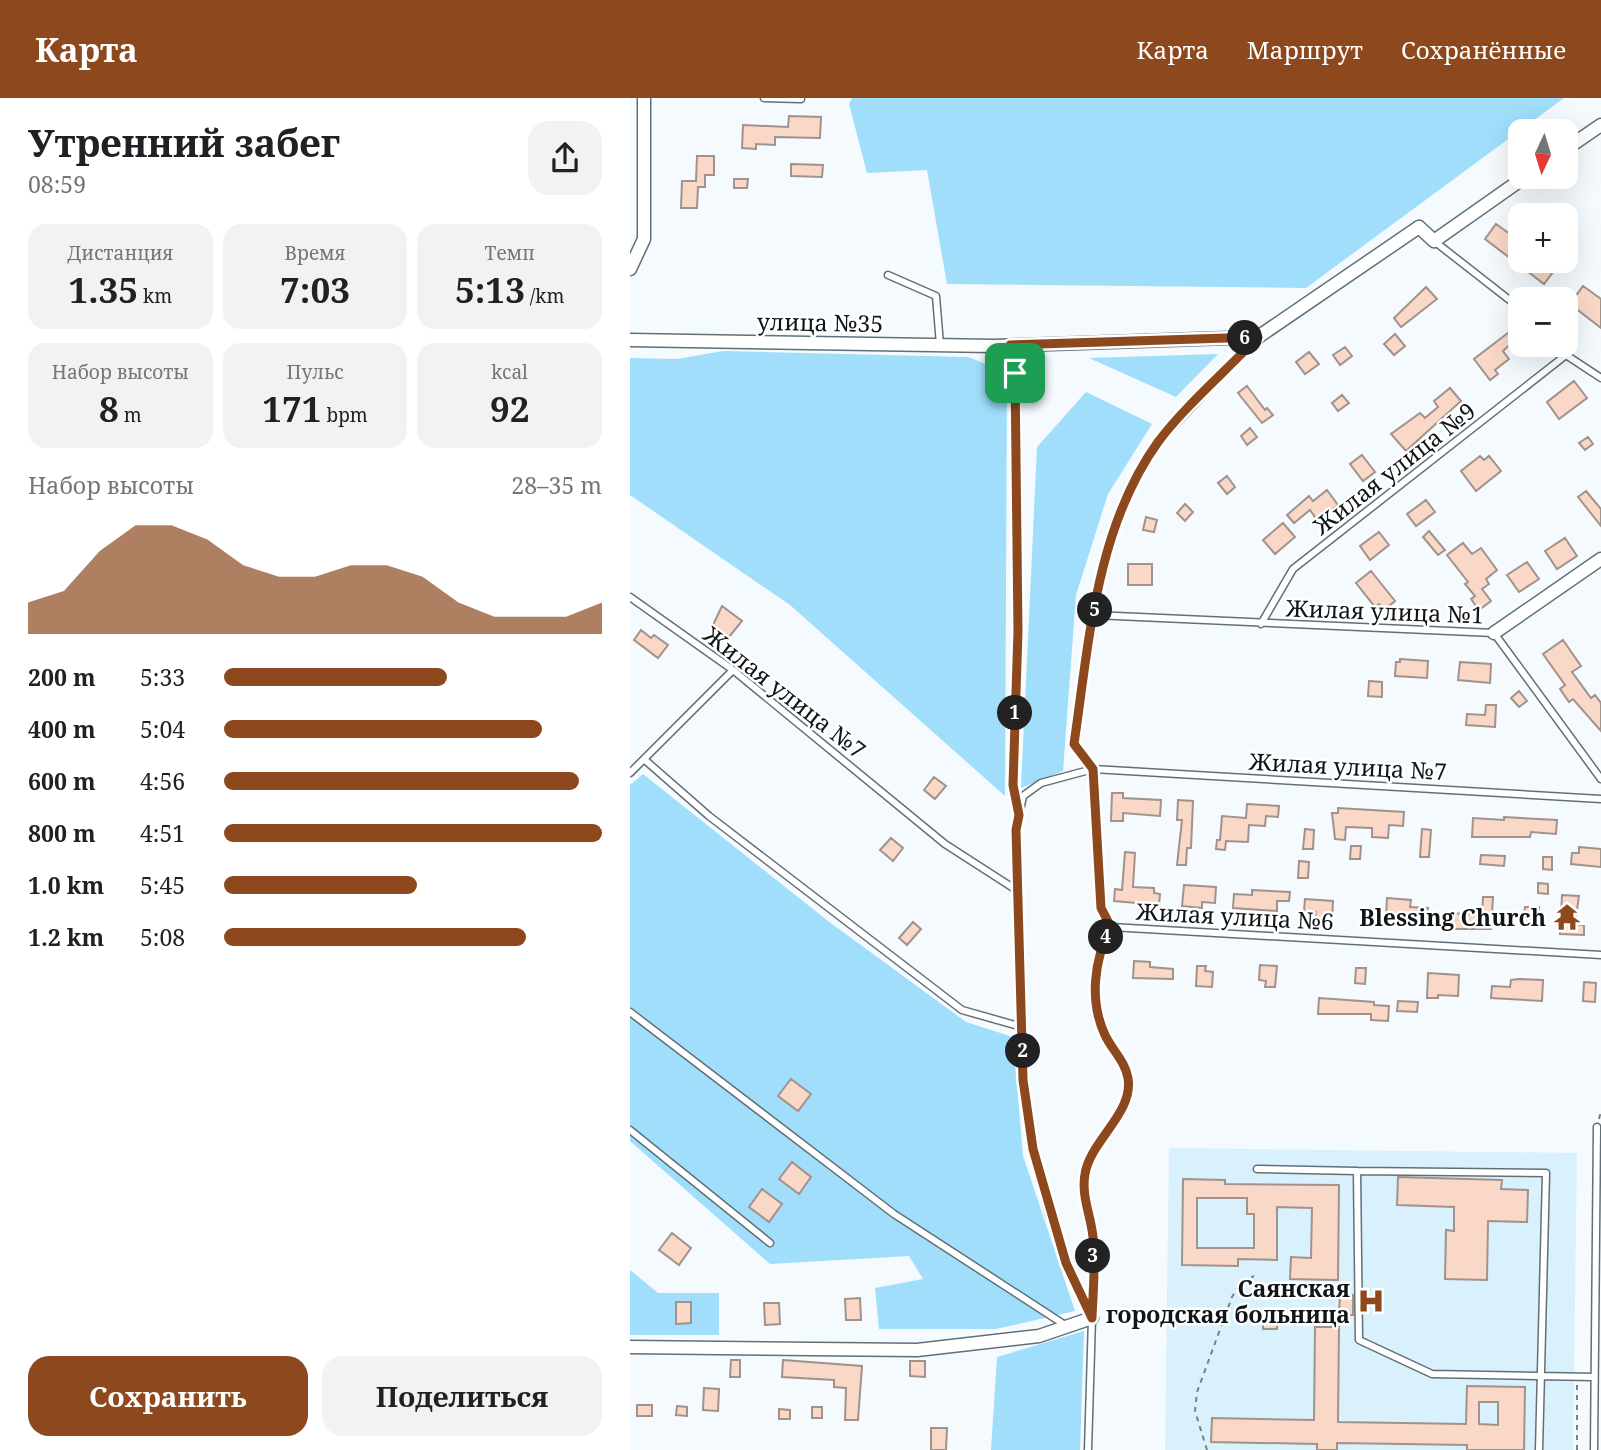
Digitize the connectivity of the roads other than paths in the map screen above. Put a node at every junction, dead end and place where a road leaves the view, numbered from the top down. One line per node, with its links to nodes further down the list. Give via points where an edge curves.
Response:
1 (644, 98): 8 (street, via 645,239)
2 (764, 98): 3 (lane)
3 (801, 99)
4 (1601, 125): 5 (street)
5 (1578, 141)
6 (1508, 189): 7 (street)
7 (1434, 241): 10 (lane); 11 (street, via 1419,227)
8 (630, 268)
9 (888, 275): 13 (lane, via 936,296)
10 (1508, 299)
11 (1258, 337): 13 (street, улица №35); 19 (lane, via 1159,442 1124,501 1102,570)
12 (630, 340): 13 (street, улица №35)
13 (940, 345)
14 (1563, 357): 20 (lane, Жилая улица №9, via 1293,569)
15 (1569, 357): 16 (lane)
16 (1601, 378)
17 (1601, 559): 21 (street)
18 (630, 597): 22 (lane, Жилая улица №7)
19 (1094, 615): 20 (lane, Жилая улица №1); 24 (lane, via 1074,744)
20 (1261, 624): 21 (lane, Жилая улица №1)
21 (1494, 633): 26 (lane, Жилая улица №1)
22 (733, 670): 23 (lane); 28 (lane, Жилая улица №7, via 945,844)
23 (645, 760): 25 (lane); 31 (lane, via 709,816 962,1010)
24 (1093, 769): 27 (lane, Жилая улица №7); 28 (lane, Жилая улица №7, via 1041,783 1023,796 1016,830); 29 (lane, Жилая улица №6, via 1101,908 1111,927)
25 (630, 773)
26 (1601, 779)
27 (1601, 799)
28 (1018, 891): 31 (lane)
29 (1601, 954)
30 (630, 1012): 38 (lane, via 894,1214)
31 (1022, 1027): 37 (lane, via 1023,1080 1033,1149 1066,1263)
32 (1597, 1126): 41 (lane)
33 (630, 1130): 36 (lane)
34 (1258, 1169): 35 (lane)
35 (1357, 1171): 40 (lane, via 1359,1340 1432,1374); 40 (lane, via 1546,1173)
36 (770, 1243)
37 (1092, 1318): 38 (street); 42 (lane)
38 (1067, 1326): 39 (street, via 1039,1336 917,1350)
39 (630, 1347)
40 (1542, 1377): 41 (lane); 43 (lane)
41 (1594, 1377): 44 (lane)
42 (1088, 1450)
43 (1539, 1450)
44 (1594, 1450)

